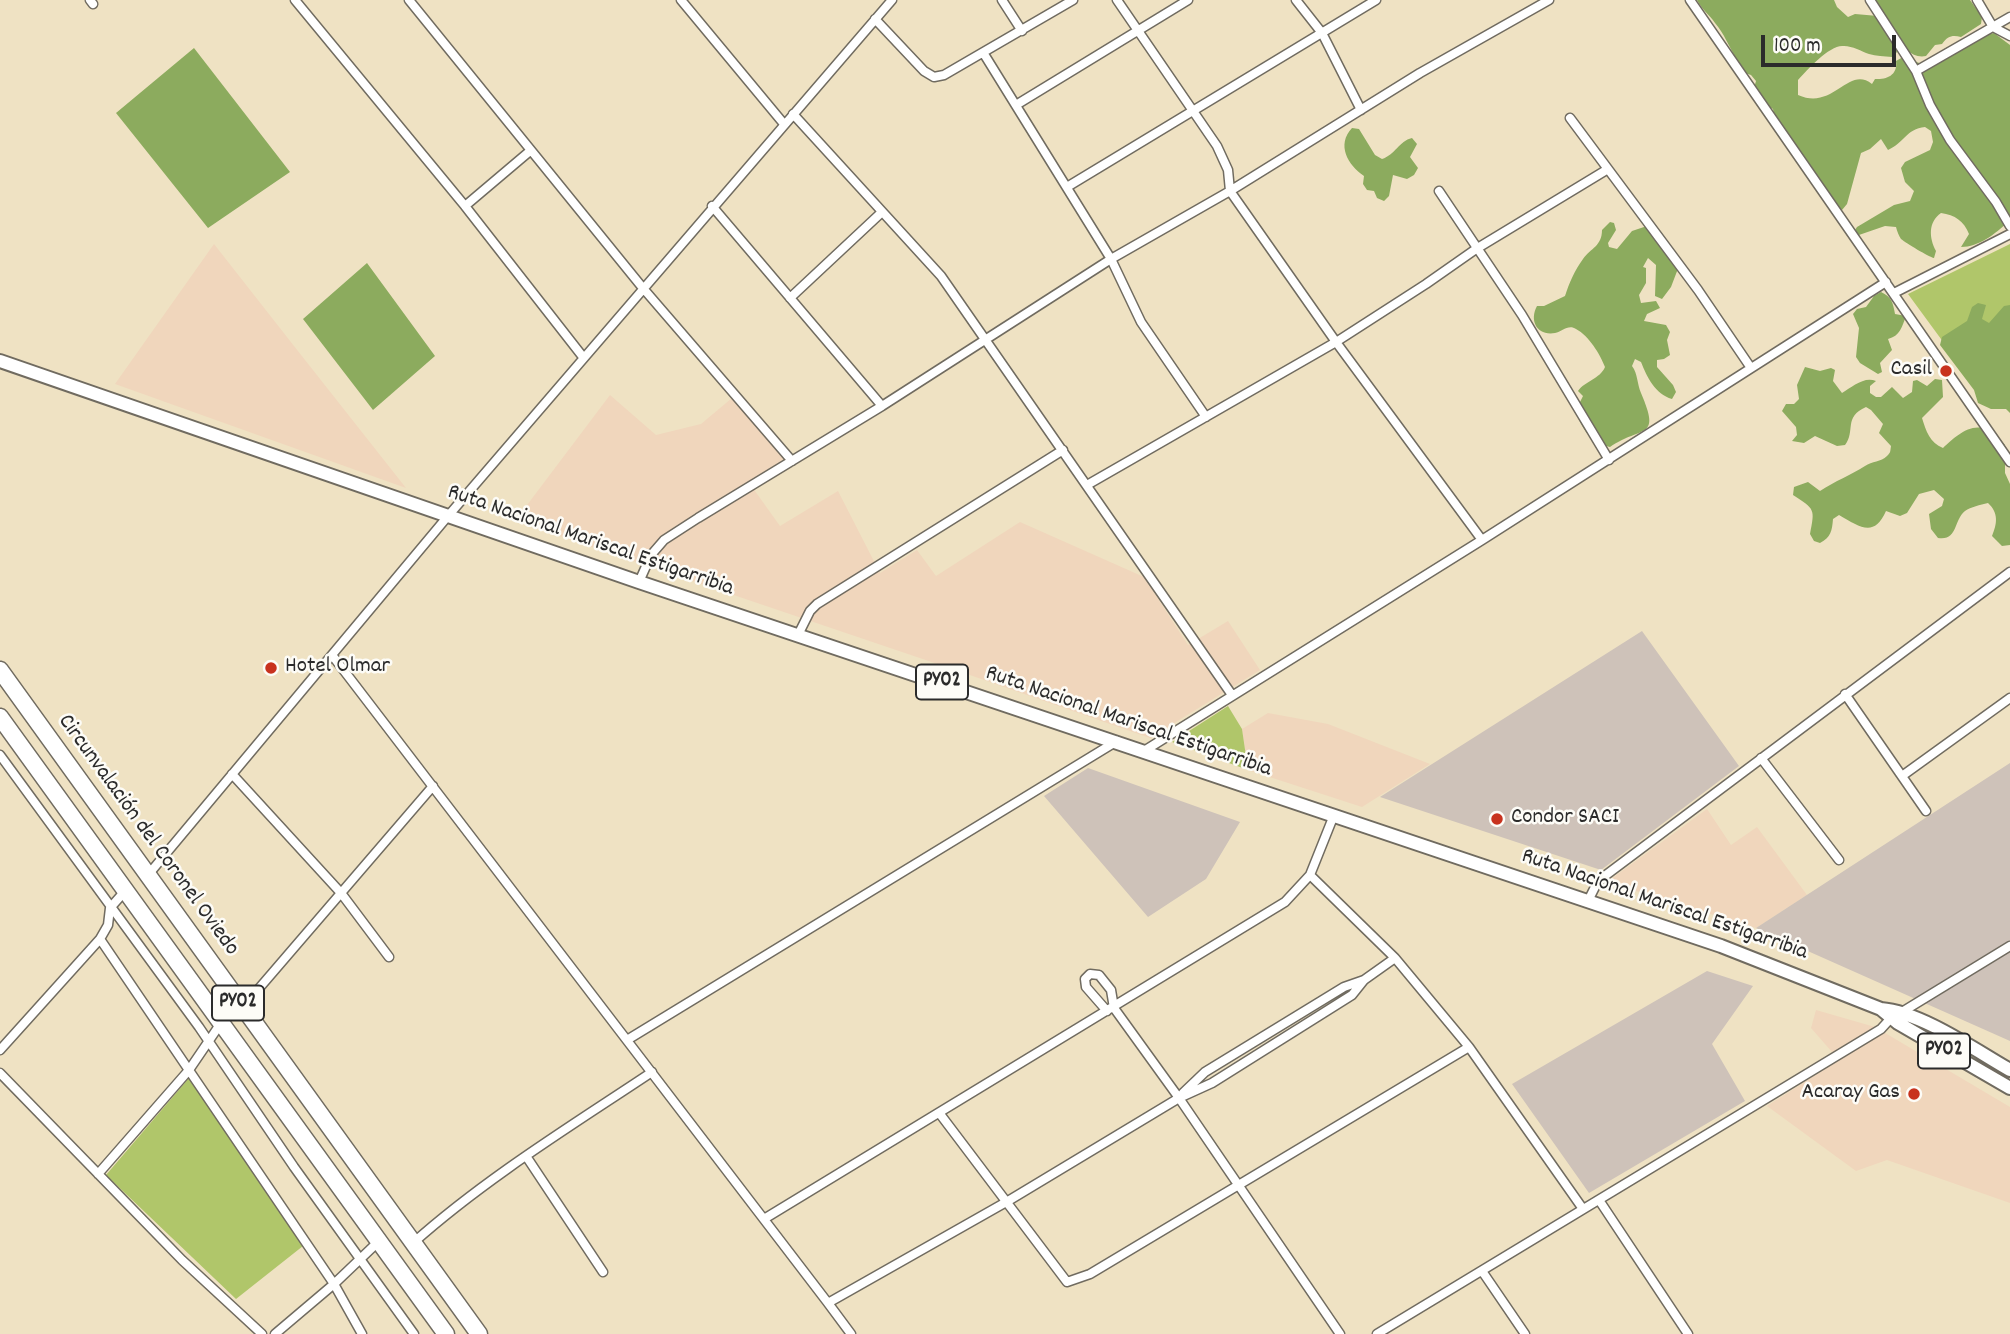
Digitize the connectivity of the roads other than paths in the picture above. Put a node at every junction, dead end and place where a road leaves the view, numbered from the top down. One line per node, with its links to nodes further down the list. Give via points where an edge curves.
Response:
1 (295, 0): 35 (street)
2 (409, 0): 30 (street)
3 (681, 0): 29 (street)
4 (892, 0): 16 (street)
5 (1002, 0): 18 (street)
6 (1073, 0): 18 (street)
7 (1116, 0): 19 (street)
8 (1188, 0): 19 (street)
9 (1296, 0): 20 (street)
10 (1376, 0): 20 (street)
11 (1549, 0): 25 (street)
12 (1690, 0): 42 (street)
13 (1871, 0): 23 (street)
14 (1978, 0): 17 (street)
15 (2010, 17): 17 (street)
16 (876, 19): 22 (street, via 934,77); 27 (street)
17 (1993, 27): 21 (street); 23 (street)
18 (1022, 31): 22 (street)
19 (1138, 31): 24 (street); 26 (street)
20 (1322, 33): 25 (street); 26 (street)
21 (2010, 36)
22 (984, 54): 24 (street)
23 (1916, 71): 38 (street, via 1950,140)
24 (1016, 105): 32 (street)
25 (1361, 110): 33 (street)
26 (1193, 111): 32 (street); 33 (street, via 1217,146 1228,170)
27 (793, 114): 29 (street); 37 (street)
28 (1570, 118): 31 (street)
29 (784, 124): 36 (street)
30 (530, 151): 35 (street); 43 (street)
31 (1608, 169): 40 (street); 50 (street)
32 (1067, 187): 41 (street)
33 (1230, 191): 41 (street); 47 (street)
34 (1440, 191): 40 (street)
35 (466, 206): 48 (street)
36 (712, 206): 43 (street); 45 (street)
37 (882, 212): 45 (street); 46 (street, via 941,276)
38 (2010, 226)
39 (2010, 234): 44 (street)
40 (1476, 249): 47 (street); 54 (street)
41 (1111, 259): 46 (street); 52 (street, via 1141,322)
42 (1886, 282): 44 (street); 50 (street)
43 (642, 287): 48 (street); 55 (street)
44 (1894, 293): 56 (street)
45 (790, 298): 51 (street)
46 (986, 339): 51 (street); 53 (street)
47 (1336, 342): 52 (street); 59 (street)
48 (583, 357): 58 (street)
49 (0, 361): 58 (main road, Ruta Nacional Mariscal Estigarribia / PY02)
50 (1751, 368): 54 (street)
51 (882, 406): 55 (street)
52 (1206, 417): 57 (street)
53 (1063, 450): 57 (street); 62 (street, via 817,604)
54 (1609, 460): 59 (street)
55 (792, 461): 61 (street, via 664,540)
56 (2010, 462)
57 (1087, 485): 66 (street)
58 (448, 516): 61 (main road, Ruta Nacional Mariscal Estigarribia / PY02); 63 (street)
59 (1482, 540): 66 (street)
60 (2010, 572): 65 (street)
61 (639, 582): 62 (main road, Ruta Nacional Mariscal Estigarribia / PY02)
62 (798, 635): 69 (main road, Ruta Nacional Mariscal Estigarribia / PY02)
63 (332, 654): 73 (street); 75 (street)
64 (0, 670): 80 (highway, Circunvalación del Coronel Oviedo / PY02)
65 (1845, 694): 72 (street); 74 (street)
66 (1232, 695): 70 (street)
67 (2010, 698): 74 (street)
68 (0, 717): 81 (highway, PY02)
69 (1117, 741): 70 (main road, Ruta Nacional Mariscal Estigarribia / PY02); 94 (street)
70 (1144, 751): 77 (main road, Ruta Nacional Mariscal Estigarribia / PY02)
71 (0, 755): 84 (street)
72 (1761, 758): 78 (street); 83 (street, via 1598,881)
73 (232, 774): 80 (street); 82 (street)
74 (1902, 776): 76 (street)
75 (433, 786): 82 (street); 94 (street)
76 (1926, 811)
77 (1334, 815): 79 (street); 83 (main road, Ruta Nacional Mariscal Estigarribia / PY02)
78 (1839, 860)
79 (1310, 875): 88 (street); 91 (street, via 1285,902)
80 (147, 876): 90 (highway, Circunvalación del Coronel Oviedo / PY02)
81 (126, 890): 84 (street); 93 (highway, PY02)
82 (341, 893): 87 (street); 90 (street)
83 (1588, 901): 92 (main road, Ruta Nacional Mariscal Estigarribia / PY02, via 1721,946)
84 (110, 908): 85 (street); 95 (street)
85 (100, 939): 97 (street); 98 (street)
86 (2010, 946): 92 (street)
87 (389, 957)
88 (1395, 958): 89 (street); 96 (street)
89 (1364, 981): 103 (street, via 1352,995 1212,1083); 103 (street, via 1344,987 1205,1072)
90 (242, 1008): 113 (highway, Circunvalación del Coronel Oviedo / PY02)
91 (1110, 1010): 103 (street); 104 (street)
92 (1891, 1013): 99 (main road, Ruta Nacional Mariscal Estigarribia / PY02); 102 (main road, Ruta Nacional Mariscal Estigarribia / PY02); 108 (street, via 1881,1028)
93 (221, 1023): 95 (street); 112 (highway, PY02)
94 (627, 1040): 100 (street)
95 (208, 1042): 98 (street); 114 (street)
96 (1469, 1047): 107 (street); 110 (street)
97 (0, 1050)
98 (189, 1070): 106 (street); 117 (street)
99 (2010, 1070)
100 (652, 1072): 105 (street); 111 (street)
101 (0, 1073): 106 (street)
102 (2010, 1088)
103 (1179, 1098): 107 (street); 109 (street)
104 (940, 1114): 109 (street); 111 (street)
105 (526, 1156): 113 (street); 116 (street)
106 (98, 1174): 119 (street)
107 (1238, 1185): 109 (street, via 1090,1274 1067,1282); 126 (street)
108 (1599, 1200): 110 (street); 129 (street)
109 (1008, 1201): 118 (street)
110 (1583, 1209): 115 (street)
111 (764, 1219): 118 (street)
112 (378, 1242): 114 (street); 123 (highway, PY02)
113 (413, 1243): 124 (highway, Circunvalación del Coronel Oviedo / PY02)
114 (360, 1259): 117 (street); 122 (street)
115 (1482, 1271): 127 (street); 128 (street)
116 (603, 1272)
117 (334, 1284): 120 (street); 121 (street)
118 (828, 1303): 125 (street)
119 (262, 1334)
120 (275, 1334)
121 (362, 1334)
122 (414, 1334)
123 (446, 1334)
124 (479, 1334)
125 (850, 1334)
126 (1340, 1334)
127 (1377, 1334)
128 (1525, 1334)
129 (1688, 1334)

